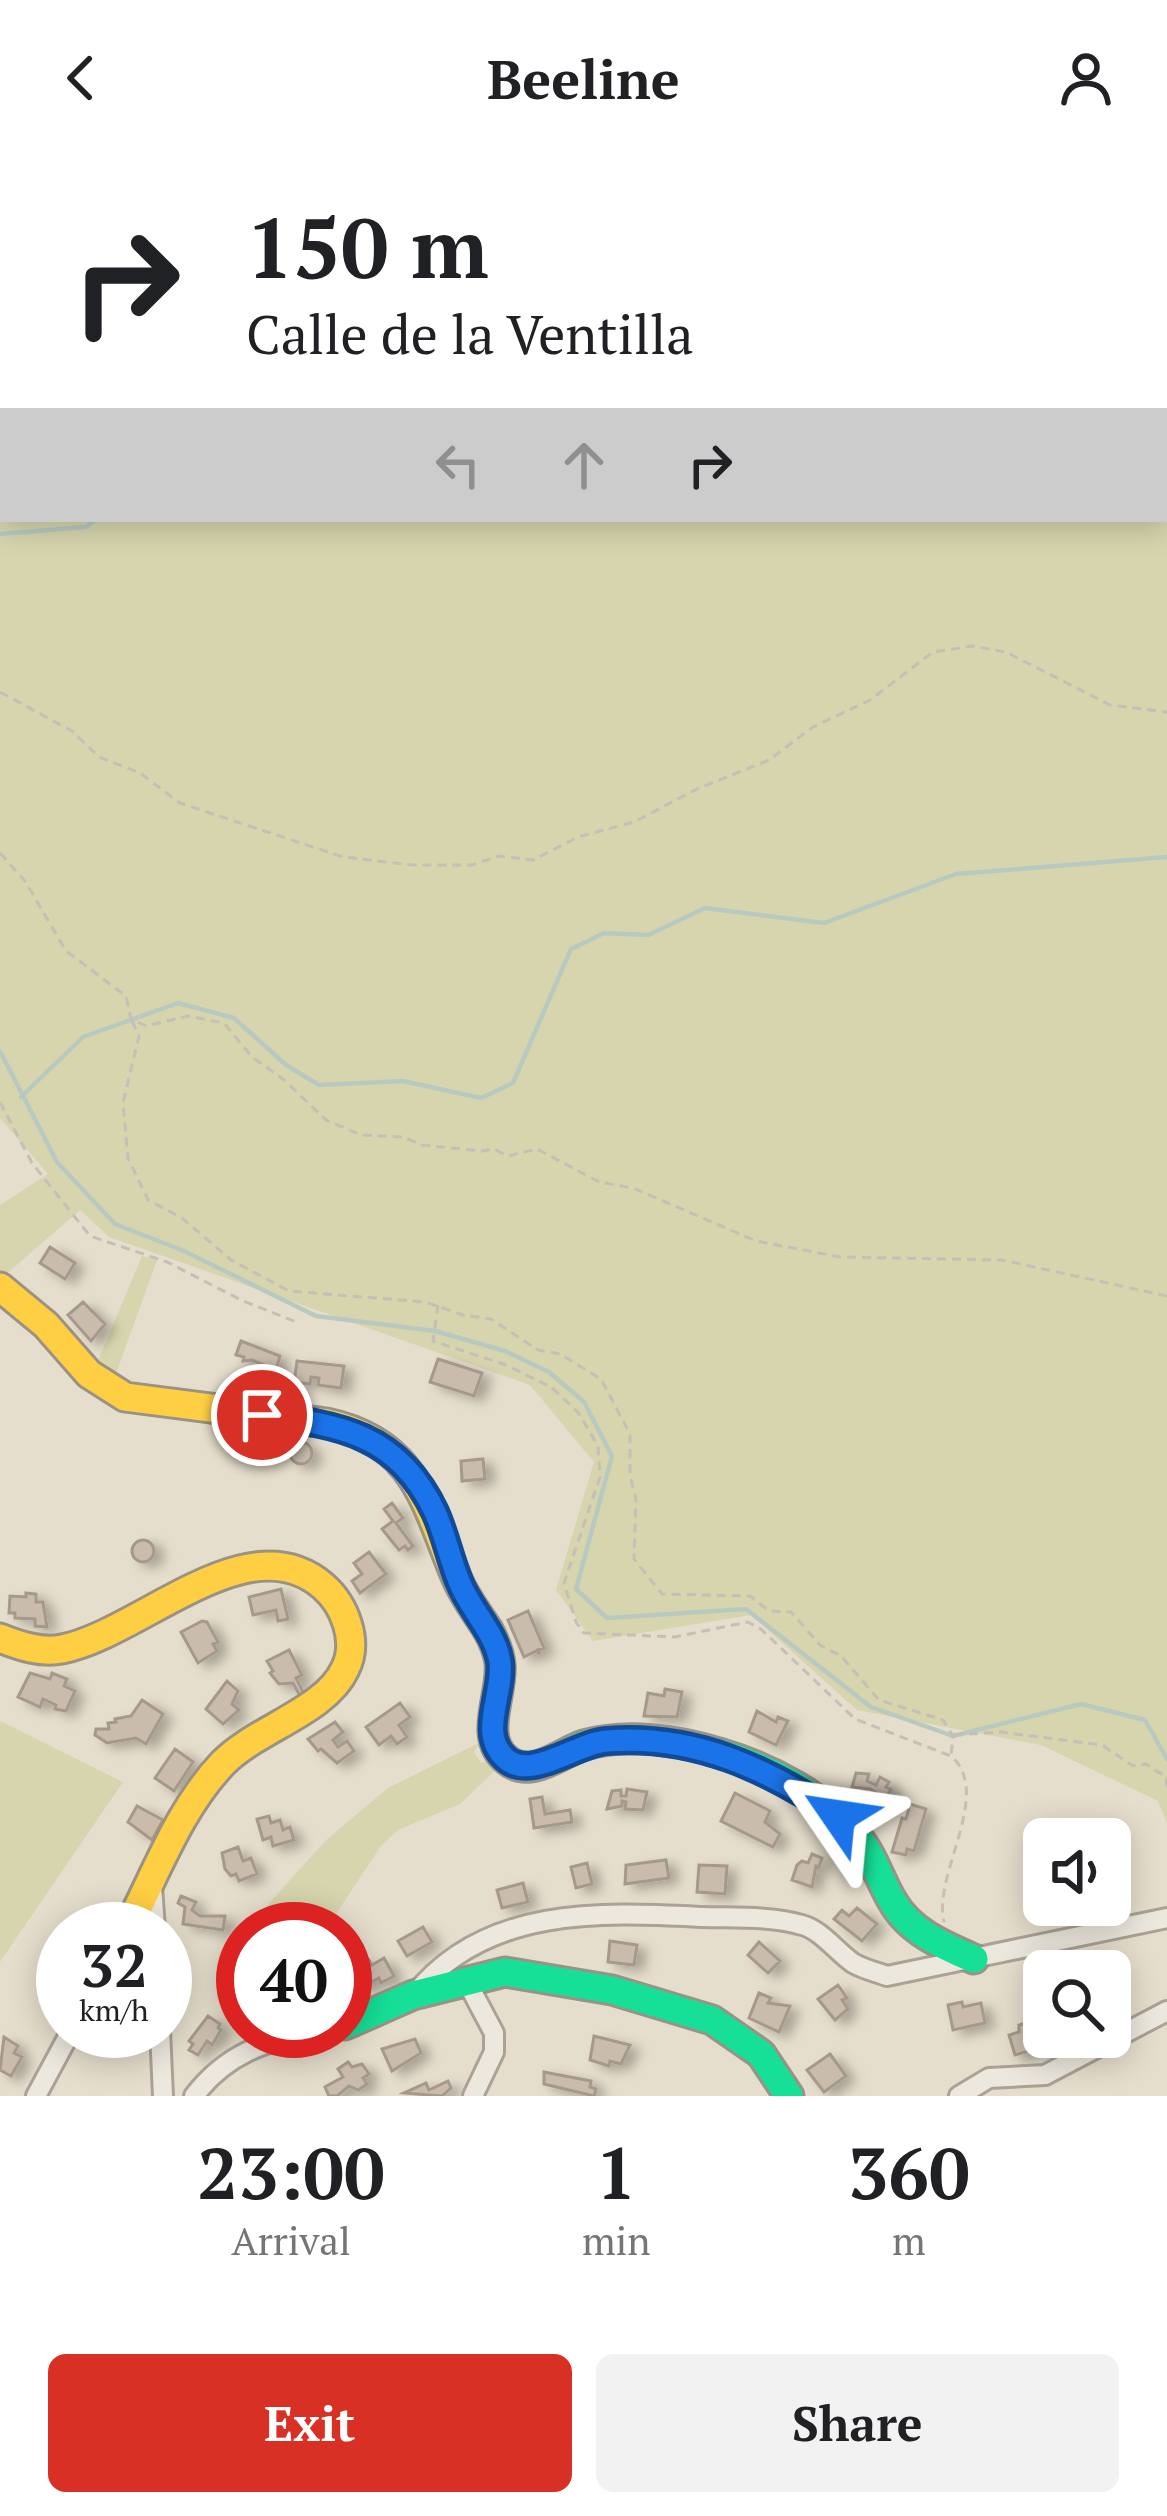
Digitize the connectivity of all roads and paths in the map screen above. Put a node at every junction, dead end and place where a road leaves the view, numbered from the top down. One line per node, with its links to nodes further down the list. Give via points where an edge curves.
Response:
1 (0, 692): 2 (path, via 180,803 343,857 413,865 533,860 634,822 769,760 933,652 1006,652 1110,705)
2 (1167, 712)
3 (0, 853): 4 (path, via 66,951 126,996)
4 (131, 1019): 7 (path, via 146,1026 188,1016 224,1023 326,1120 362,1136 508,1156 537,1149 599,1182 798,1249 1002,1260); 8 (path, via 139,1036 123,1102 126,1140 148,1200 290,1291)
5 (0, 1102): 9 (path, via 32,1163 90,1236)
6 (0, 1287): 18 (street, via 99,1386 125,1397 358,1432 398,1458 428,1499 461,1588 495,1641 501,1666 491,1731 506,1760 537,1766 608,1741 737,1759 838,1816 895,1907)
7 (1167, 1296)
8 (438, 1306): 11 (path, via 491,1319 601,1379 630,1434 634,1559 662,1594 750,1596 769,1611 791,1612 879,1700 943,1720); 12 (path, via 433,1341 551,1387 598,1446 600,1477 564,1583 584,1634 675,1637 748,1622 855,1719)
9 (299, 1323)
10 (0, 1638): 14 (street, via 62,1650 104,1639 236,1568 266,1563 316,1578 343,1613 351,1637 336,1685 235,1752 202,1789)
11 (953, 1736): 12 (path); 13 (path, via 1001,1732 1102,1745 1133,1766 1146,1764 1166,1777)
12 (951, 1756): 18 (path, via 967,1780 940,1905)
13 (1167, 1787)
14 (152, 1884): 15 (street); 16 (street)
15 (142, 1902)
16 (153, 1902)
17 (1167, 1918): 18 (street)
18 (968, 1957): 20 (street, via 887,1976 856,1965 806,1926 569,1915 488,1938)
19 (467, 1982): 20 (street); 29 (street, via 494,2033 494,2052); 30 (street, via 505,1972 611,1990 712,2020 761,2054)
20 (413, 1995): 22 (street)
21 (1167, 2011): 31 (street, via 1045,2075 989,2078)
22 (372, 2013)
23 (56, 2058): 26 (street)
24 (161, 2058): 27 (street)
25 (232, 2058): 28 (street)
26 (36, 2096)
27 (163, 2096)
28 (194, 2096)
29 (473, 2096)
30 (789, 2096)
31 (959, 2096)

